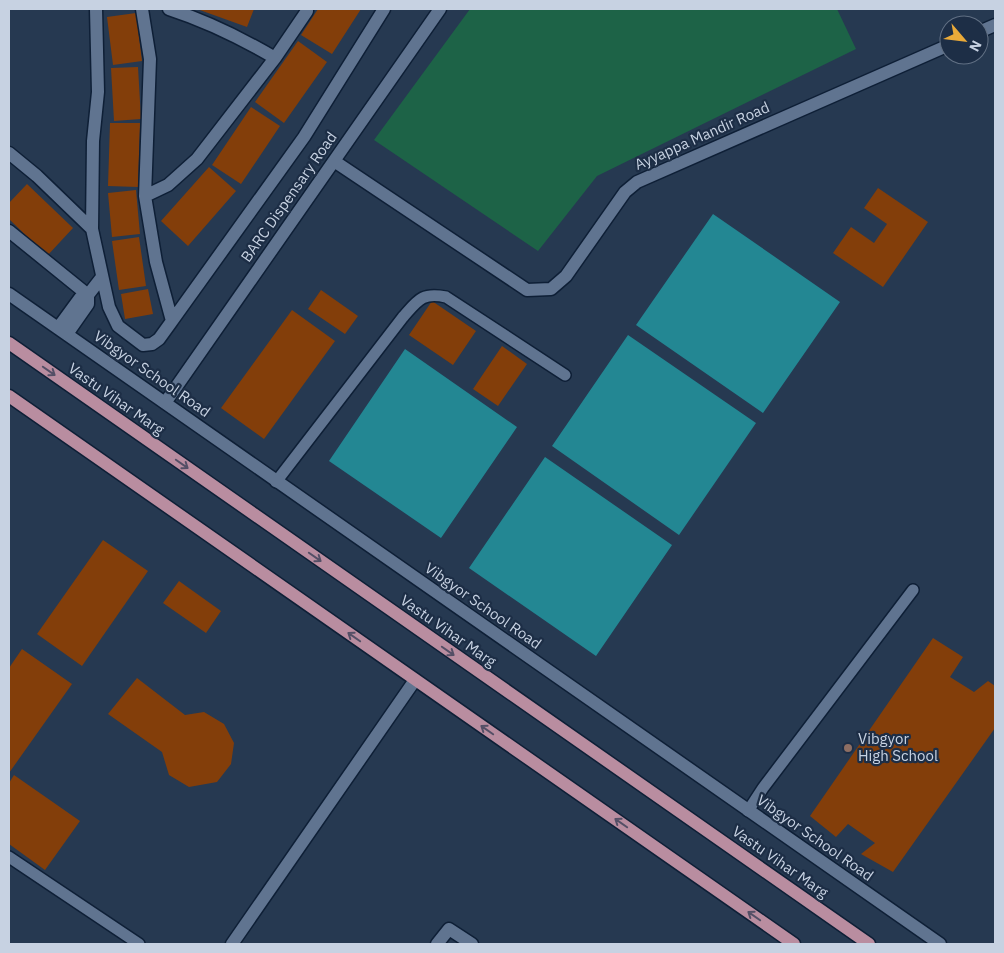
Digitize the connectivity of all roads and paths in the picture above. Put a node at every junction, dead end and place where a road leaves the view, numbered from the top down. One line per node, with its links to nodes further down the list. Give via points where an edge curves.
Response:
1 (96, 9): 12 (street, via 98,92 93,141)
2 (142, 9): 11 (street, via 150,59)
3 (169, 9): 8 (street, via 192,16)
4 (384, 9): 17 (street, via 304,137)
5 (440, 9): 10 (street, BARC Dispensary Road)
6 (306, 10): 8 (street)
7 (939, 49): 10 (street, Ayyappa Mandir Road, via 637,182 617,203 566,276 551,290 527,290)
8 (275, 58): 11 (street, via 197,159 168,186)
9 (9, 153): 12 (street)
10 (334, 161): 22 (street, BARC Dispensary Road)
11 (146, 196): 17 (street, via 156,262)
12 (92, 229): 14 (street)
13 (9, 231): 16 (street)
14 (102, 277): 16 (street); 17 (street, via 109,307 118,326 143,345 159,339)
15 (9, 294): 18 (street, Vibgyor School Road)
16 (88, 295): 18 (street, via 88,304)
17 (172, 321)
18 (62, 331): 22 (street, Vibgyor School Road)
19 (9, 343): 33 (main road, Vastu Vihar Marg, one-way to 33)
20 (565, 374): 23 (lane, via 446,297 419,298)
21 (9, 396): 25 (main road, one-way to 21)
22 (165, 403): 23 (street, Vibgyor School Road)
23 (276, 482): 26 (street, Vibgyor School Road)
24 (913, 590): 26 (lane)
25 (415, 680): 29 (street); 32 (main road, one-way to 25)
26 (748, 811): 34 (street, Vibgyor School Road)
27 (9, 857): 28 (lane)
28 (139, 944)
29 (232, 944)
30 (437, 944): 31 (street, via 449,929)
31 (472, 944)
32 (794, 944)
33 (868, 944)
34 (940, 944)

